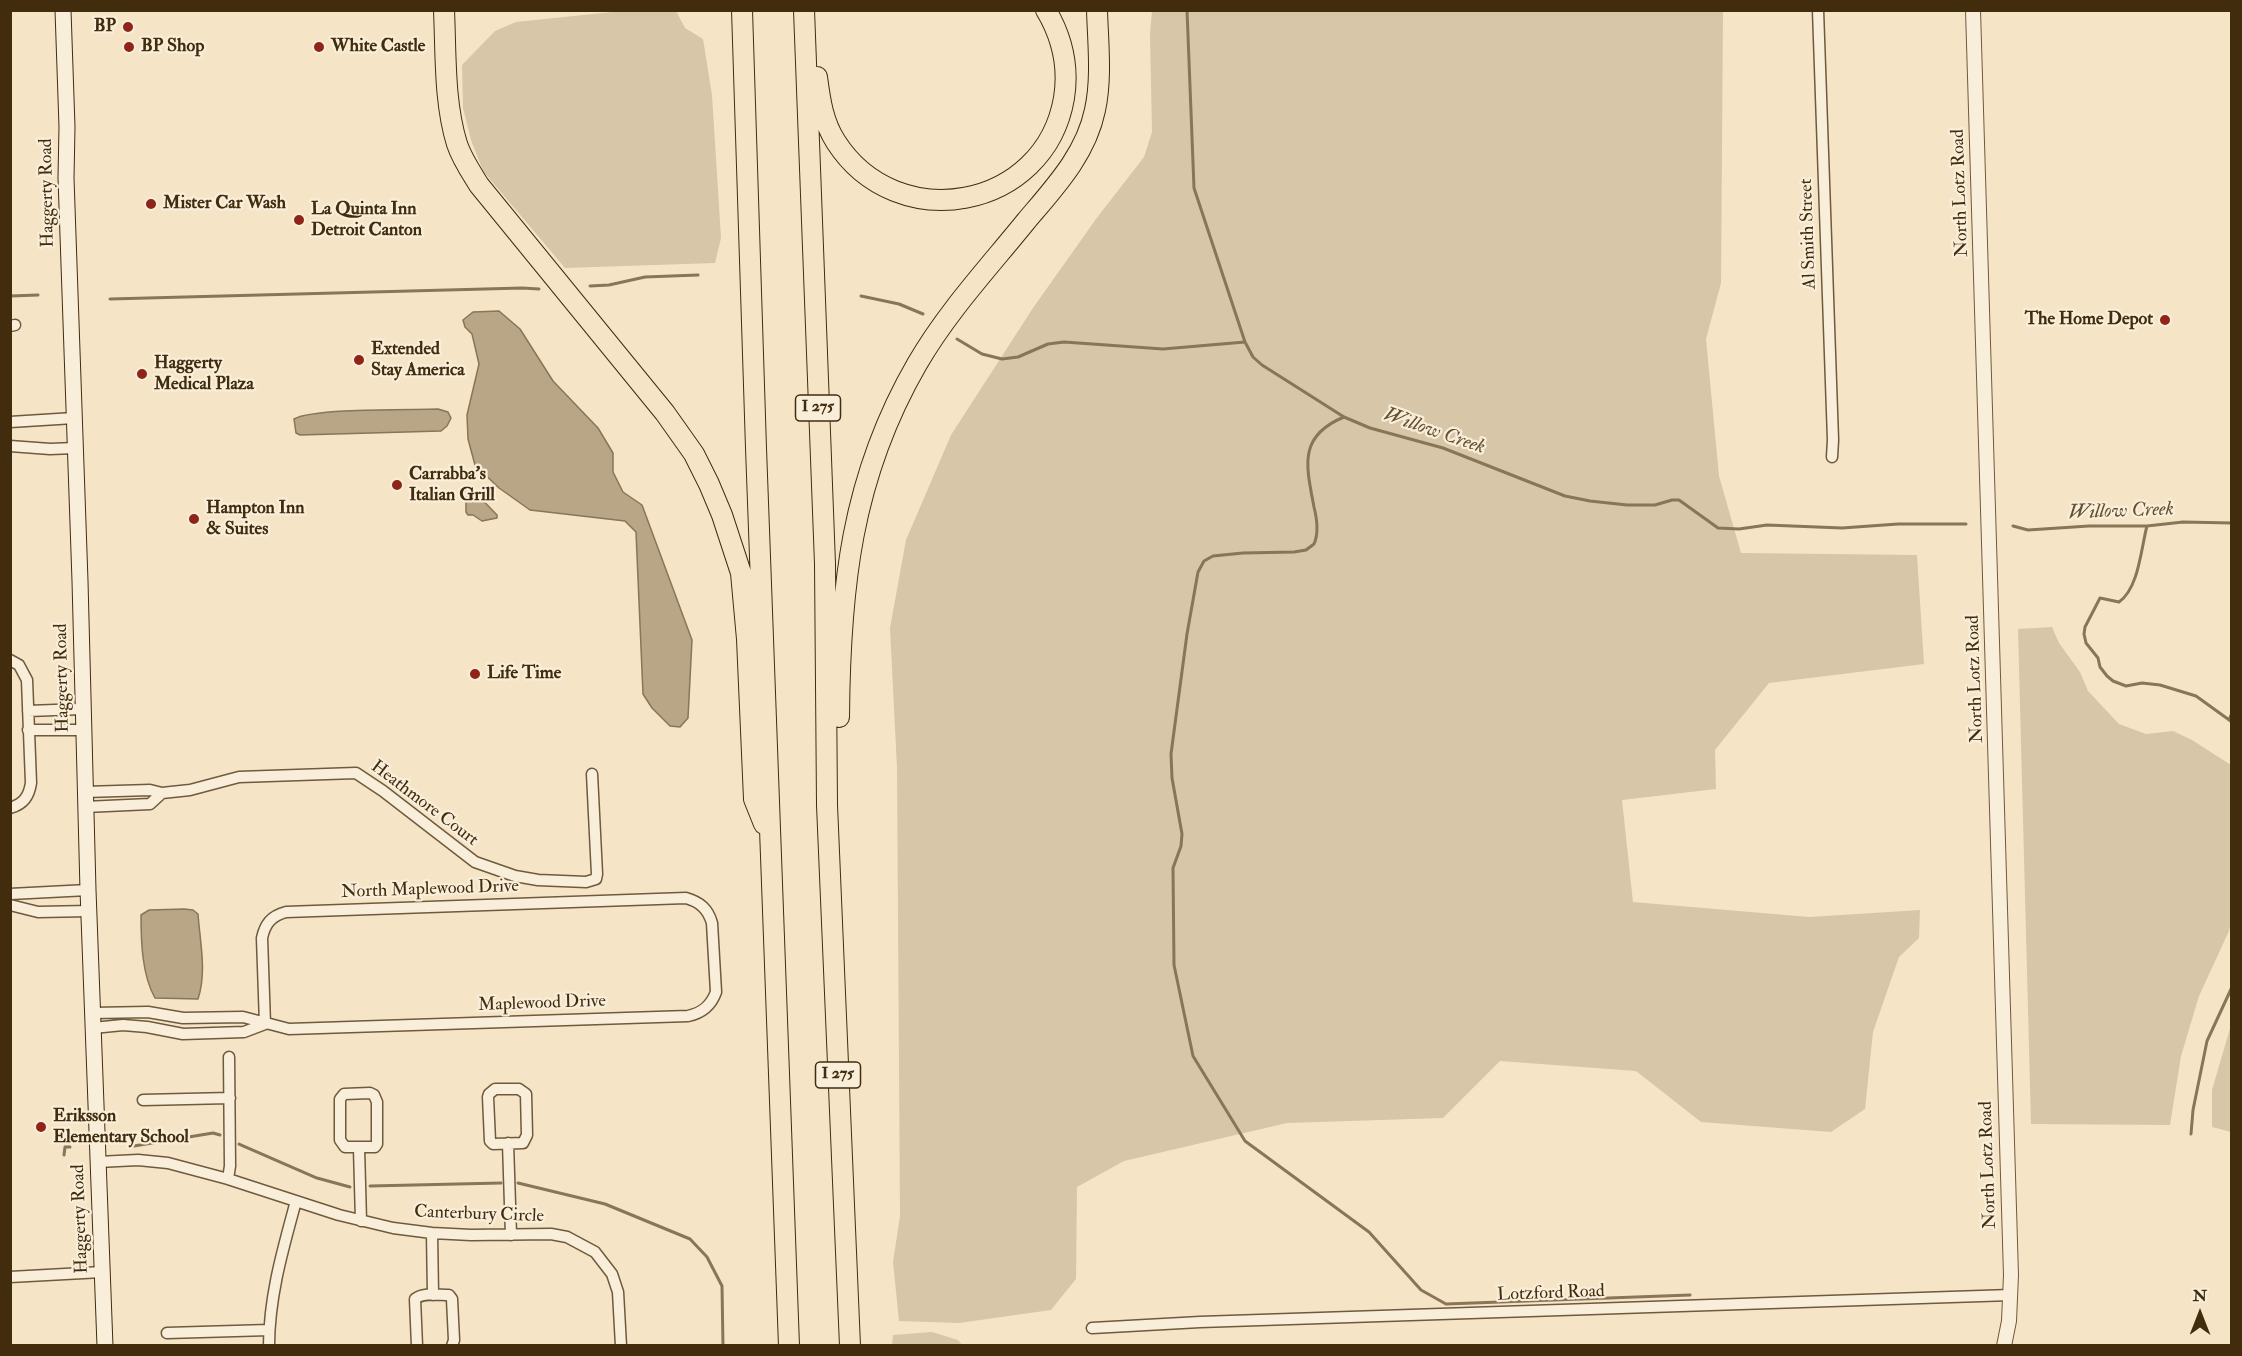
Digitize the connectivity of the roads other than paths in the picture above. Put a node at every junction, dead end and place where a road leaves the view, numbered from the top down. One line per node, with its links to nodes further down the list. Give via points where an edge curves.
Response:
1 (63, 10): 9 (main road, Haggerty Road)
2 (444, 10): 23 (highway, via 449,105 467,167 680,432 722,515 741,573 754,799)
3 (742, 10): 23 (highway)
4 (806, 10): 5 (highway, via 813,21 822,109 836,142 860,169 882,185 915,198 941,201 962,200 997,188 1026,168 1049,139 1062,107 1066,72 1059,36); 21 (highway, I 275, via 825,564)
5 (1046, 10)
6 (1097, 10): 21 (highway, via 1097,98 1084,144 1058,183 940,328 899,398 867,475 848,564 840,648 839,768)
7 (1818, 10): 13 (street, Al Smith Street)
8 (1974, 10): 45 (street, North Lotz Road)
9 (74, 418): 10 (street); 12 (main road, Haggerty Road)
10 (10, 422)
11 (10, 446): 12 (street)
12 (75, 447): 15 (main road, Haggerty Road)
13 (1832, 457)
14 (10, 660): 16 (street, via 26,676)
15 (82, 709): 16 (street); 18 (main road, Haggerty Road)
16 (28, 711): 17 (street)
17 (28, 730): 18 (street); 22 (street, via 30,791 23,802)
18 (83, 730): 20 (main road, Haggerty Road)
19 (592, 774): 20 (street, Heathmore Court, via 597,874 596,879 586,882 514,876 475,862 356,773 239,777 162,793 150,804)
20 (85, 800): 24 (main road, Haggerty Road)
21 (827, 805): 55 (highway, I 275)
22 (10, 808)
23 (770, 838): 54 (highway)
24 (88, 890): 25 (street); 28 (main road, Haggerty Road)
25 (10, 894)
26 (699, 903): 30 (street, North Maplewood Drive, via 686,898 286,912 270,920 262,938); 30 (street, Maplewood Drive, via 712,923 716,992 710,1004 697,1014 289,1029)
27 (10, 905): 28 (street, via 38,912)
28 (89, 911): 29 (main road, Haggerty Road)
29 (93, 1021): 30 (street, Maplewood Drive, via 148,1012 183,1018 243,1017); 30 (street, Maplewood Drive, via 183,1034 244,1032); 36 (main road, Haggerty Road)
30 (265, 1024)
31 (229, 1058): 32 (street)
32 (230, 1098): 33 (street); 37 (street)
33 (143, 1100)
34 (508, 1143): 34 (street, via 523,1143 527,1135 526,1094 519,1089 495,1089 489,1094 490,1141); 41 (street)
35 (359, 1148): 35 (street, via 375,1147 378,1140 376,1099 370,1093 344,1094 340,1099 340,1140 345,1147); 39 (street)
36 (98, 1162): 37 (street, Canterbury Circle, via 150,1160); 42 (main road, Haggerty Road)
37 (228, 1179): 38 (street, Canterbury Circle)
38 (296, 1201): 39 (street, Canterbury Circle); 47 (street, via 278,1268)
39 (361, 1221): 40 (street, Canterbury Circle)
40 (432, 1233): 41 (street, Canterbury Circle); 44 (street)
41 (511, 1235): 53 (street, Canterbury Circle, via 559,1235 576,1240 600,1257 618,1292)
42 (102, 1272): 43 (street); 49 (main road, Haggerty Road)
43 (10, 1277)
44 (433, 1295): 51 (street, via 415,1299); 52 (street, via 449,1295 452,1299)
45 (2011, 1295): 46 (street, Lotzford Road); 56 (street, North Lotz Road)
46 (1092, 1328)
47 (269, 1330): 48 (street); 50 (street)
48 (167, 1333)
49 (105, 1346)
50 (269, 1346)
51 (417, 1346)
52 (452, 1346)
53 (621, 1346)
54 (789, 1346)
55 (850, 1346)
56 (2004, 1346)

